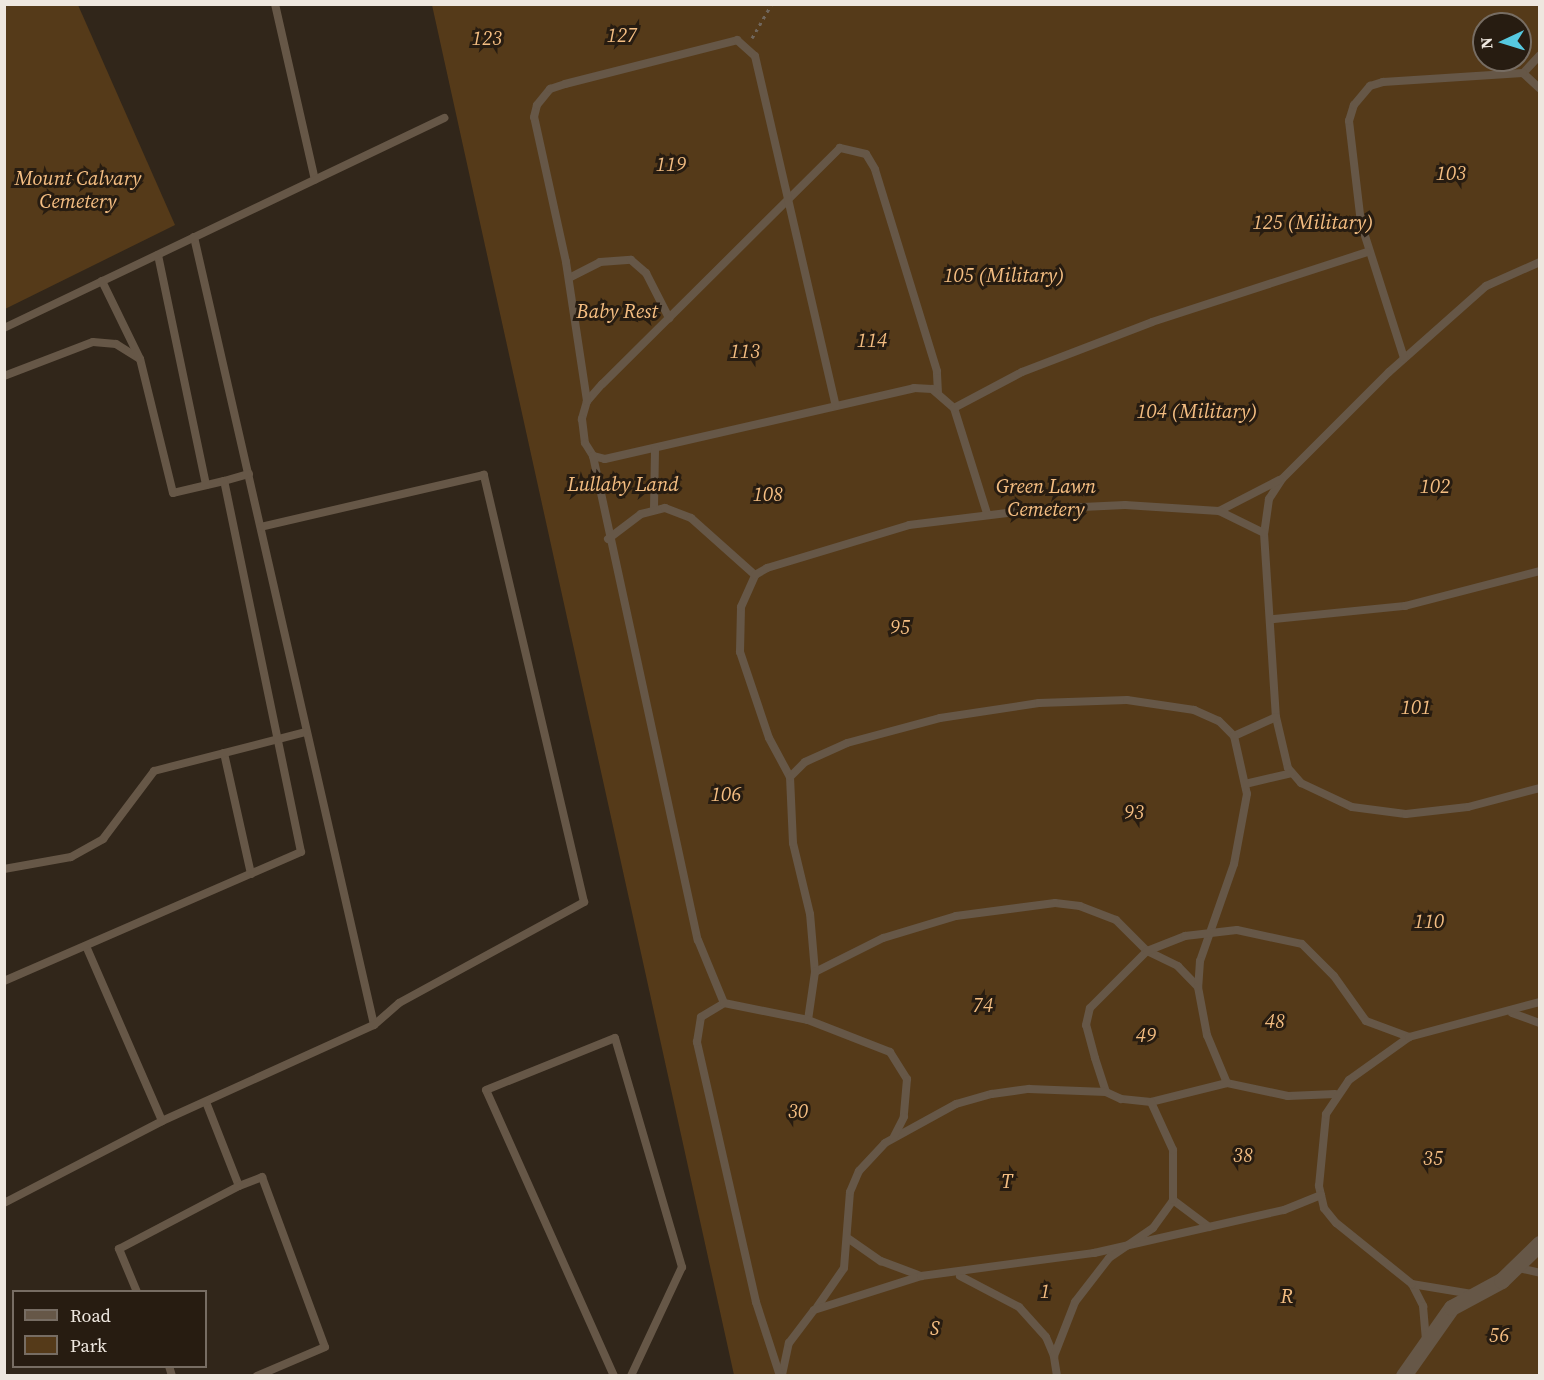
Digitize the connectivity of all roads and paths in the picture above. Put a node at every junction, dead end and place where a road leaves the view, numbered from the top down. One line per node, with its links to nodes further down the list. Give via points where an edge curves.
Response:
1 (274, 4): 8 (lane)
2 (772, 4): 3 (path)
3 (748, 45): 9 (lane, via 755,56); 14 (lane, via 727,41 565,84 543,96 534,117)
4 (1539, 55): 5 (lane)
5 (1523, 73): 6 (lane); 11 (lane, via 1383,82 1360,94 1349,121)
6 (1539, 89)
7 (444, 118): 8 (lane)
8 (315, 180): 10 (lane)
9 (789, 198): 16 (lane); 21 (lane, via 840,148 866,153 937,371); 23 (lane)
10 (194, 237): 12 (lane); 27 (lane)
11 (1367, 252): 18 (lane, via 1388,299); 24 (lane, via 1152,322 1022,372)
12 (158, 255): 15 (lane); 30 (lane)
13 (1539, 262): 18 (lane, via 1485,286)
14 (569, 278): 16 (lane, via 600,262 631,260 646,273); 22 (lane)
15 (102, 282): 17 (lane); 19 (lane)
16 (669, 318): 22 (lane)
17 (4, 328)
18 (1404, 358): 28 (lane)
19 (140, 359): 20 (lane, via 116,344 93,342); 30 (lane, via 173,493)
20 (4, 376)
21 (938, 393): 23 (lane, via 914,388); 24 (lane)
22 (587, 401): 26 (lane, via 582,419)
23 (836, 406): 25 (lane)
24 (954, 408): 33 (lane)
25 (655, 449): 26 (lane); 31 (lane)
26 (593, 456): 36 (lane)
27 (249, 474): 29 (lane); 34 (lane)
28 (1282, 479): 32 (lane); 35 (lane, via 1269,499)
29 (224, 481): 30 (lane); 43 (lane)
30 (206, 485)
31 (654, 508): 36 (lane); 38 (lane, via 692,518)
32 (1219, 512): 33 (lane, via 1125,505); 35 (lane)
33 (987, 513): 38 (lane, via 855,537)
34 (261, 526): 41 (lane); 62 (lane, via 484,475 584,902 399,1003)
35 (1264, 532): 39 (lane)
36 (608, 539): 58 (lane, via 698,940)
37 (1539, 571): 39 (lane, via 1426,602)
38 (755, 575): 46 (lane, via 741,606 740,652 769,738)
39 (1274, 619): 40 (lane)
40 (1276, 717): 42 (lane); 45 (lane)
41 (306, 732): 43 (lane); 62 (lane)
42 (1234, 736): 46 (lane, via 1211,717 1168,705 1039,703 940,718 847,743 813,758); 47 (lane)
43 (277, 740): 44 (lane); 50 (lane, via 301,852)
44 (224, 753): 49 (lane, via 154,771 103,838 71,857); 50 (lane)
45 (1292, 773): 47 (lane); 48 (lane, via 1323,796 1381,813 1468,807)
46 (790, 777): 54 (lane, via 793,843 810,914)
47 (1245, 784): 51 (lane, via 1234,864)
48 (1539, 788)
49 (4, 869)
50 (251, 874): 52 (lane)
51 (1211, 931): 53 (lane); 56 (lane); 63 (lane, via 1258,932 1302,944 1334,976 1366,1021)
52 (86, 946): 55 (lane); 69 (lane)
53 (1147, 951): 54 (lane, via 1099,912 1028,904 956,916 883,938); 56 (lane, via 1178,966); 65 (lane, via 1090,1008 1089,1040)
54 (815, 972): 60 (lane)
55 (4, 981)
56 (1198, 987): 64 (lane, via 1207,1035)
57 (1539, 1002): 59 (lane)
58 (724, 1003): 60 (lane); 92 (lane, via 701,1017 697,1042 756,1302)
59 (1509, 1012): 61 (lane); 63 (lane)
60 (808, 1020): 70 (lane, via 890,1052 901,1065 908,1098)
61 (1539, 1023)
62 (374, 1025): 67 (lane)
63 (1410, 1037): 66 (lane)
64 (1227, 1083): 66 (lane, via 1269,1094); 68 (lane)
65 (1106, 1092): 68 (lane); 70 (lane, via 1039,1089 992,1094 956,1104)
66 (1335, 1094): 72 (lane, via 1321,1136)
67 (206, 1102): 69 (lane); 71 (lane)
68 (1151, 1102): 73 (lane, via 1173,1150)
69 (162, 1121): 74 (lane)
70 (894, 1137): 76 (lane, via 859,1171 846,1209)
71 (239, 1186): 84 (lane, via 119,1249); 89 (lane, via 262,1177 326,1347)
72 (1321, 1195): 75 (lane); 83 (lane, via 1324,1208 1354,1242)
73 (1173, 1200): 75 (lane); 78 (lane, via 1154,1228)
74 (4, 1203)
75 (1209, 1227): 78 (lane)
76 (849, 1239): 82 (lane, via 880,1261); 86 (lane, via 837,1284)
77 (1539, 1244): 79 (street)
78 (1128, 1246): 81 (lane); 88 (lane, via 1109,1258 1075,1302)
79 (1519, 1268): 80 (lane); 85 (street)
80 (1539, 1273)
81 (958, 1275): 82 (lane); 88 (lane, via 1019,1306 1046,1337)
82 (921, 1276): 86 (lane)
83 (1412, 1284): 85 (lane); 87 (lane, via 1423,1306)
84 (136, 1290)
85 (1474, 1294): 87 (street, via 1452,1308)
86 (814, 1310): 92 (lane, via 789,1343)
87 (1426, 1342): 94 (street)
88 (1054, 1356): 93 (lane)
89 (257, 1376)
90 (614, 1376): 91 (lane, via 486,1090 615,1038 682,1267)
91 (631, 1376)
92 (781, 1376)
93 (1057, 1376)
94 (1404, 1376)

